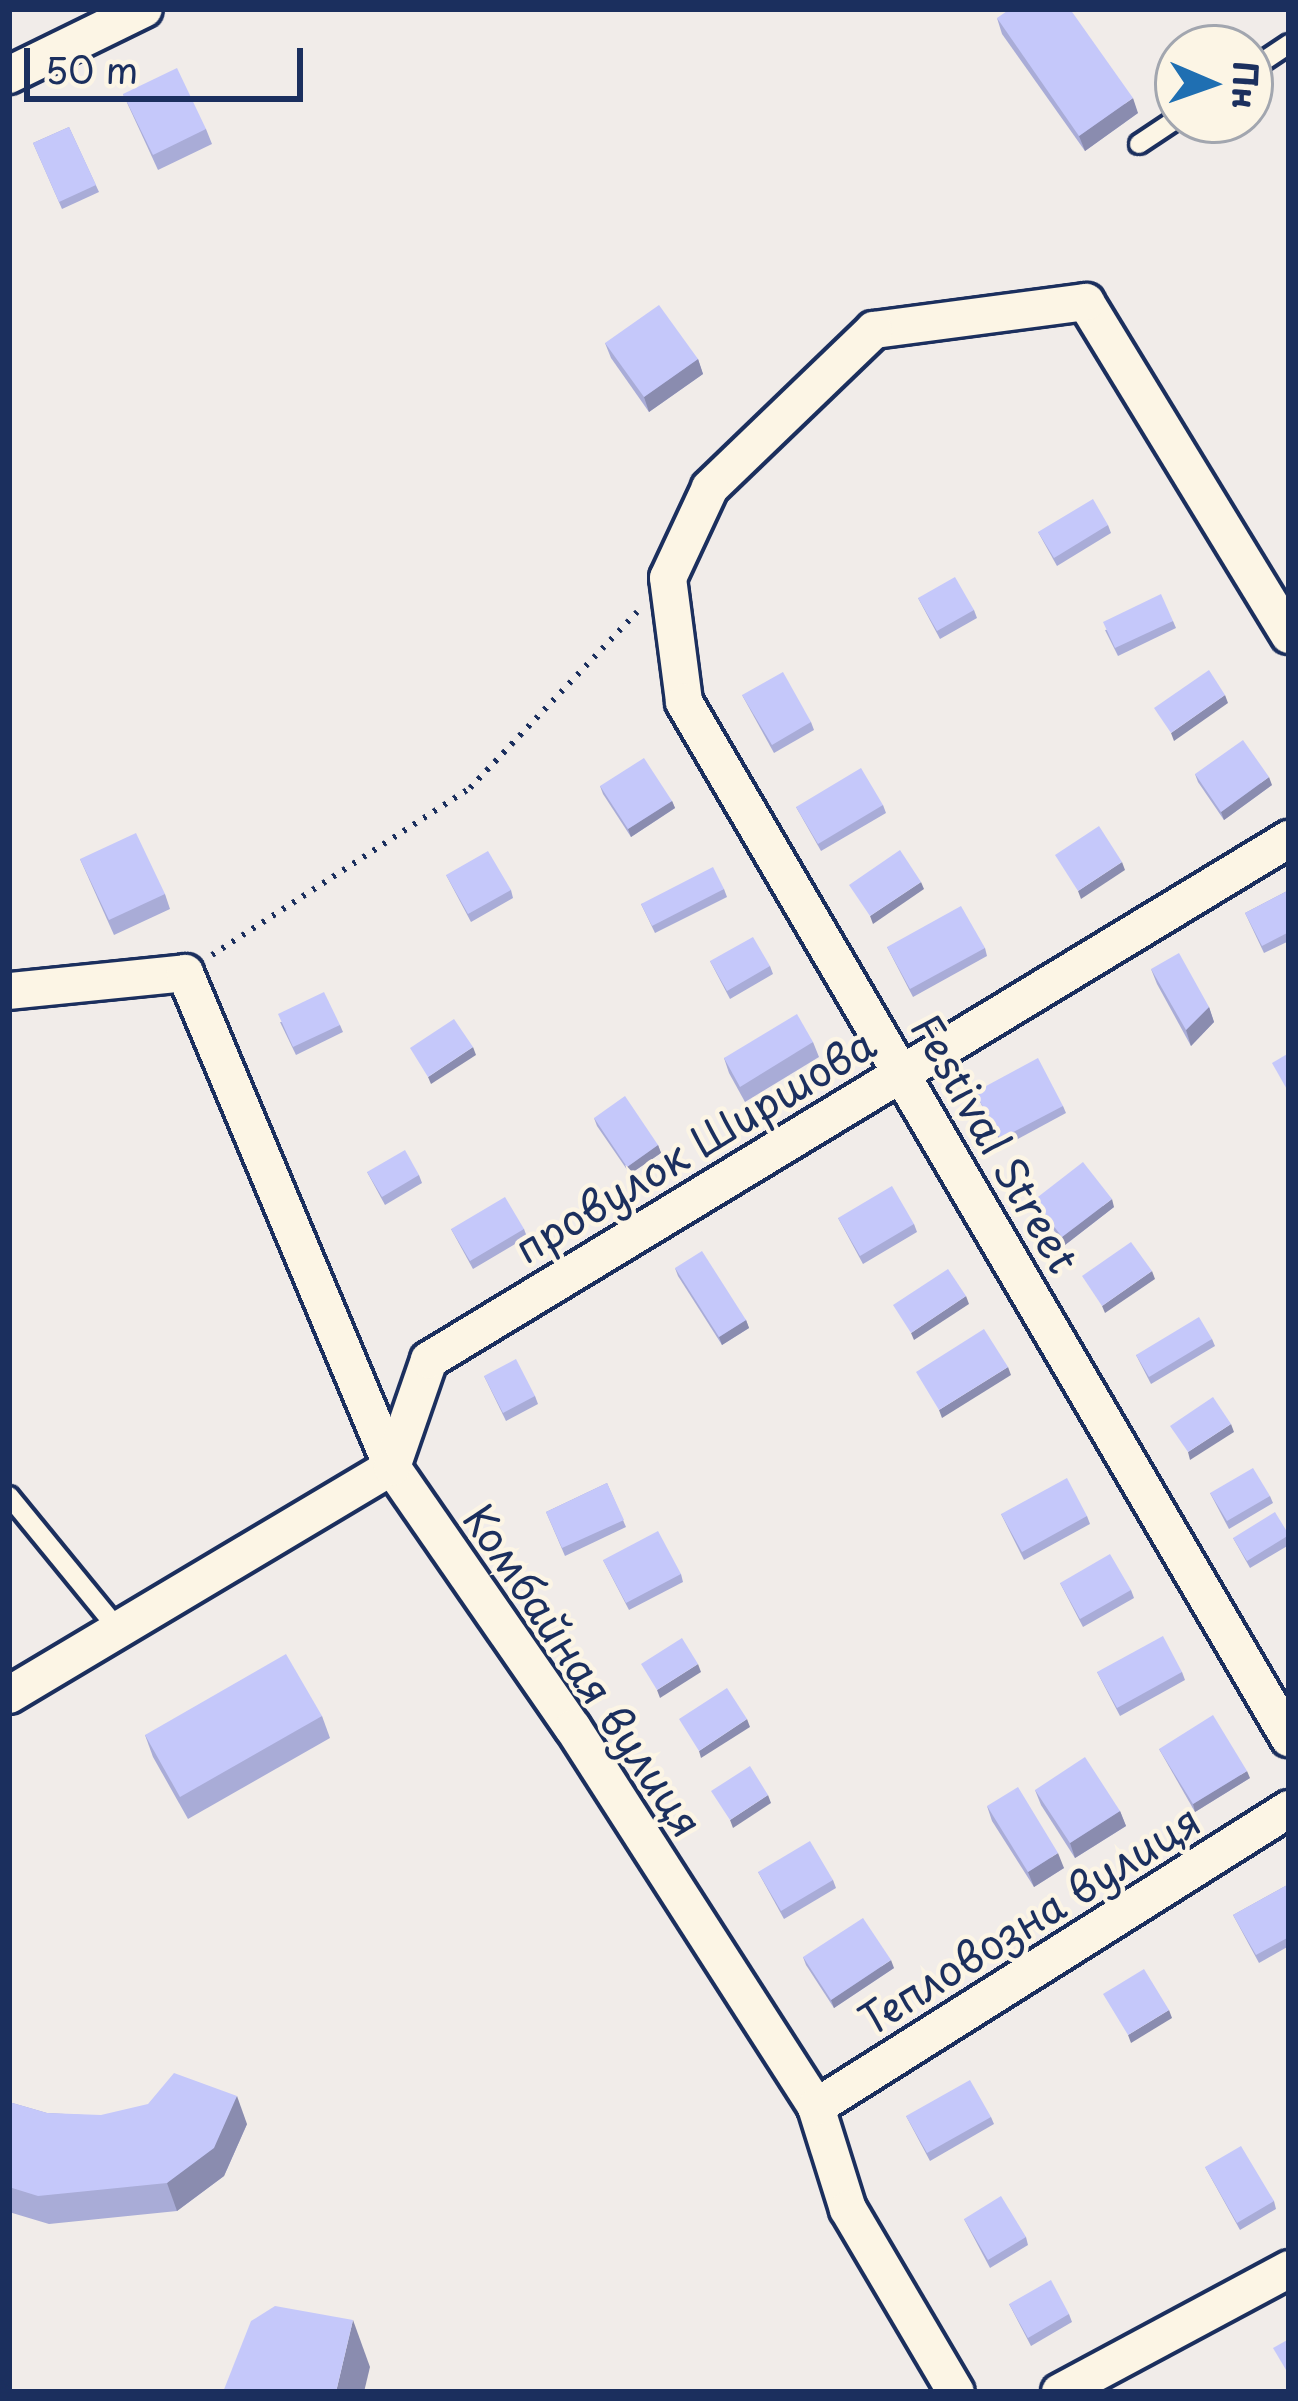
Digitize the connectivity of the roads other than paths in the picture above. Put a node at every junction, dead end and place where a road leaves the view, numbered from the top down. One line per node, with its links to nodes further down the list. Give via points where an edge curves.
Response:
1 (144, 9): 2 (street)
2 (9, 75)
3 (1154, 134): 4 (lane)
4 (1139, 144)
5 (1289, 635): 8 (street, Festival Street, via 1086,302 874,330 710,488 668,578 684,703)
6 (1289, 839): 8 (street, провулок Ширшова)
7 (9, 991): 9 (street, Комбайная вулиця, via 185,973)
8 (902, 1070): 9 (street, провулок Ширшова, via 429,1360); 13 (street, Festival Street)
9 (392, 1467): 11 (street); 15 (street, Комбайная вулиця, via 573,1728)
10 (9, 1496): 11 (lane)
11 (117, 1628): 12 (street)
12 (9, 1695)
13 (1289, 1738)
14 (1289, 1808): 15 (street, Тепловозна вулиця)
15 (816, 2107): 17 (street, Комбайная вулиця, via 848,2209)
16 (1289, 2269): 18 (street)
17 (956, 2392)
18 (1060, 2392)

